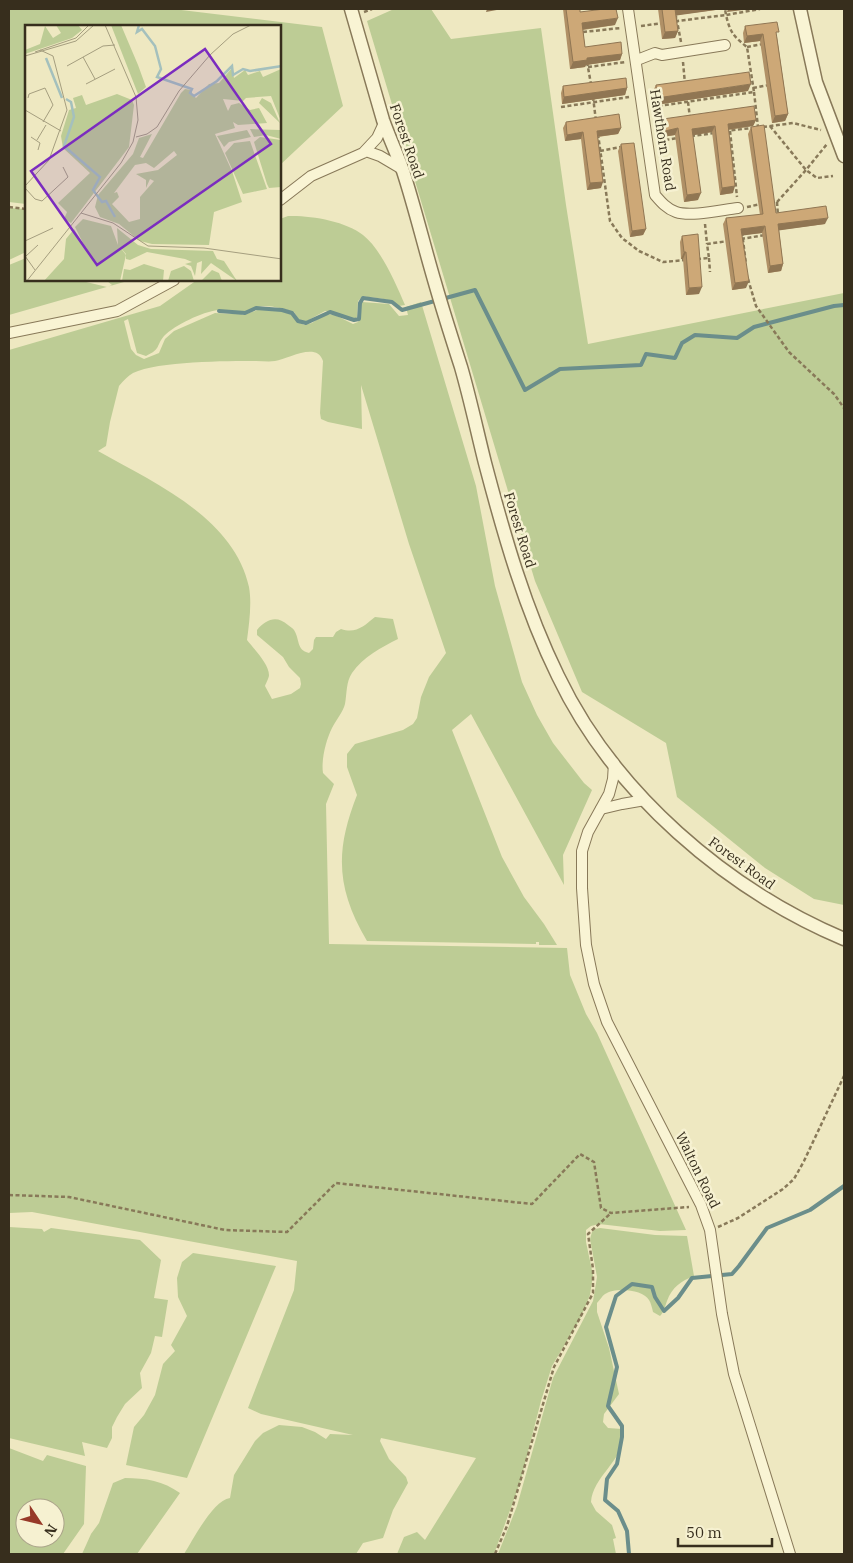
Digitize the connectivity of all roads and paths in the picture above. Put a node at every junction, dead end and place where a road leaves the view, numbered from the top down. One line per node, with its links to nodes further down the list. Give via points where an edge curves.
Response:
1 (351, 9): 31 (street, Forest Road)
2 (628, 9): 10 (street, Hawthorn Road)
3 (676, 9): 8 (path)
4 (726, 9): 7 (path)
5 (760, 9): 7 (path)
6 (800, 9): 37 (street, via 816,82)
7 (726, 15): 8 (path); 13 (path, via 729,30)
8 (677, 21): 10 (path); 14 (path)
9 (582, 24): 10 (path, via 583,32)
10 (631, 27): 16 (street, Hawthorn Road)
11 (764, 44): 13 (path)
12 (725, 45): 14 (street)
13 (747, 47): 21 (path)
14 (682, 52): 16 (street, via 655,53); 20 (path)
15 (587, 58): 17 (path)
16 (636, 60): 17 (path); 24 (street, Hawthorn Road)
17 (588, 67): 18 (path)
18 (591, 84)
19 (777, 84): 21 (path)
20 (686, 85)
21 (754, 90): 26 (path); 33 (path)
22 (592, 93): 25 (path)
23 (687, 93): 26 (path)
24 (641, 96): 25 (path); 28 (street, Hawthorn Road)
25 (593, 102): 27 (path); 30 (path)
26 (688, 102): 28 (path); 29 (path)
27 (561, 107)
28 (642, 108): 39 (street, Hawthorn Road)
29 (690, 119)
30 (596, 122)
31 (384, 123): 41 (street); 44 (street, Forest Road)
32 (770, 126): 33 (path); 37 (path, via 793,123); 45 (path)
33 (758, 127): 36 (path)
34 (691, 128): 38 (path)
35 (597, 131): 40 (path)
36 (730, 131): 38 (path); 50 (path)
37 (836, 134): 43 (street)
38 (692, 136): 39 (path)
39 (646, 143): 40 (path); 52 (street, Hawthorn Road, via 655,194 661,202 675,212)
40 (600, 150): 58 (path, via 610,221 622,238 639,251 663,262)
41 (366, 151): 44 (street); 47 (street, via 311,176)
42 (819, 152): 45 (path)
43 (844, 156)
44 (402, 170): 65 (street, Forest Road, via 518,575 559,679 586,725)
45 (806, 170): 46 (path, via 818,178); 53 (path, via 777,202)
46 (833, 176)
47 (281, 199)
48 (767, 204): 50 (path)
49 (9, 207): 51 (path)
50 (738, 208): 52 (street, Hawthorn Road)
51 (25, 209)
52 (704, 212): 57 (path)
53 (779, 217)
54 (742, 231): 56 (path)
55 (771, 234): 56 (path)
56 (743, 239): 57 (path); 59 (path)
57 (707, 244): 58 (path)
58 (709, 258): 60 (path)
59 (746, 266)
60 (710, 272)
61 (748, 275): 64 (path, via 756,306 788,352 834,394)
62 (172, 281): 63 (street, via 117,311)
63 (9, 333)
64 (844, 408)
65 (614, 763): 66 (street, Forest Road); 67 (street, Walton Road, via 612,787)
66 (645, 800): 67 (street); 68 (street, Forest Road, via 683,838 743,885 782,909)
67 (601, 809): 71 (street, Walton Road, via 582,851 586,945 594,984 607,1022)
68 (844, 939)
69 (844, 1076): 73 (path, via 794,1179 738,1218)
70 (9, 1195): 72 (path, via 69,1197 225,1230 287,1232 336,1184 532,1204 580,1154 594,1162 601,1208)
71 (701, 1205): 72 (path); 73 (street, Walton Road)
72 (611, 1213): 74 (path, via 588,1234 593,1293 554,1367 507,1526)
73 (710, 1230): 75 (street, Walton Road, via 734,1374)
74 (495, 1554)
75 (790, 1554)

